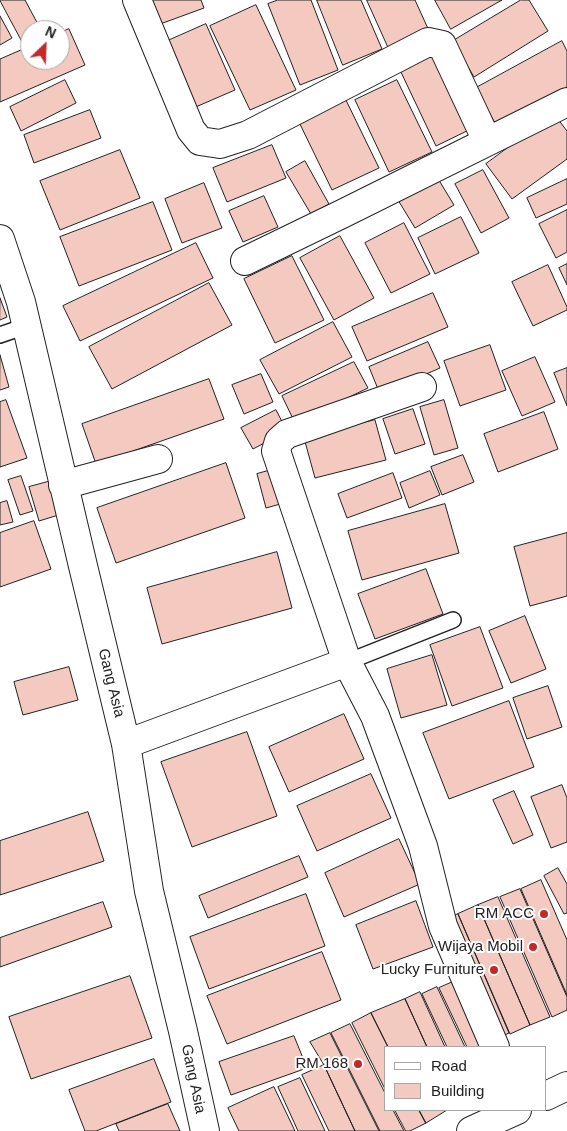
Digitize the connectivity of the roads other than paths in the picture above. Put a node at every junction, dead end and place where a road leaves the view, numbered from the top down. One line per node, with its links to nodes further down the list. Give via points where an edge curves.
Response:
1 (137, 0): 3 (street, via 191,130 200,141 220,144 237,140 428,42 442,45)
2 (567, 102): 3 (street)
3 (487, 142): 5 (street)
4 (0, 239): 6 (street, Gang Asia)
5 (245, 262)
6 (26, 326): 7 (lane); 10 (street, Gang Asia)
7 (0, 335)
8 (422, 387): 12 (street, via 286,434 277,444 276,451)
9 (158, 458): 10 (street)
10 (63, 485): 13 (street, Gang Asia)
11 (453, 620): 12 (lane)
12 (347, 662): 13 (street); 14 (street, via 375,716 423,846 443,926)
13 (126, 744): 18 (street, Gang Asia, via 148,891)
14 (495, 1046)
15 (567, 1086): 16 (street)
16 (547, 1096)
17 (515, 1111): 19 (street)
18 (205, 1131)
19 (472, 1131)

